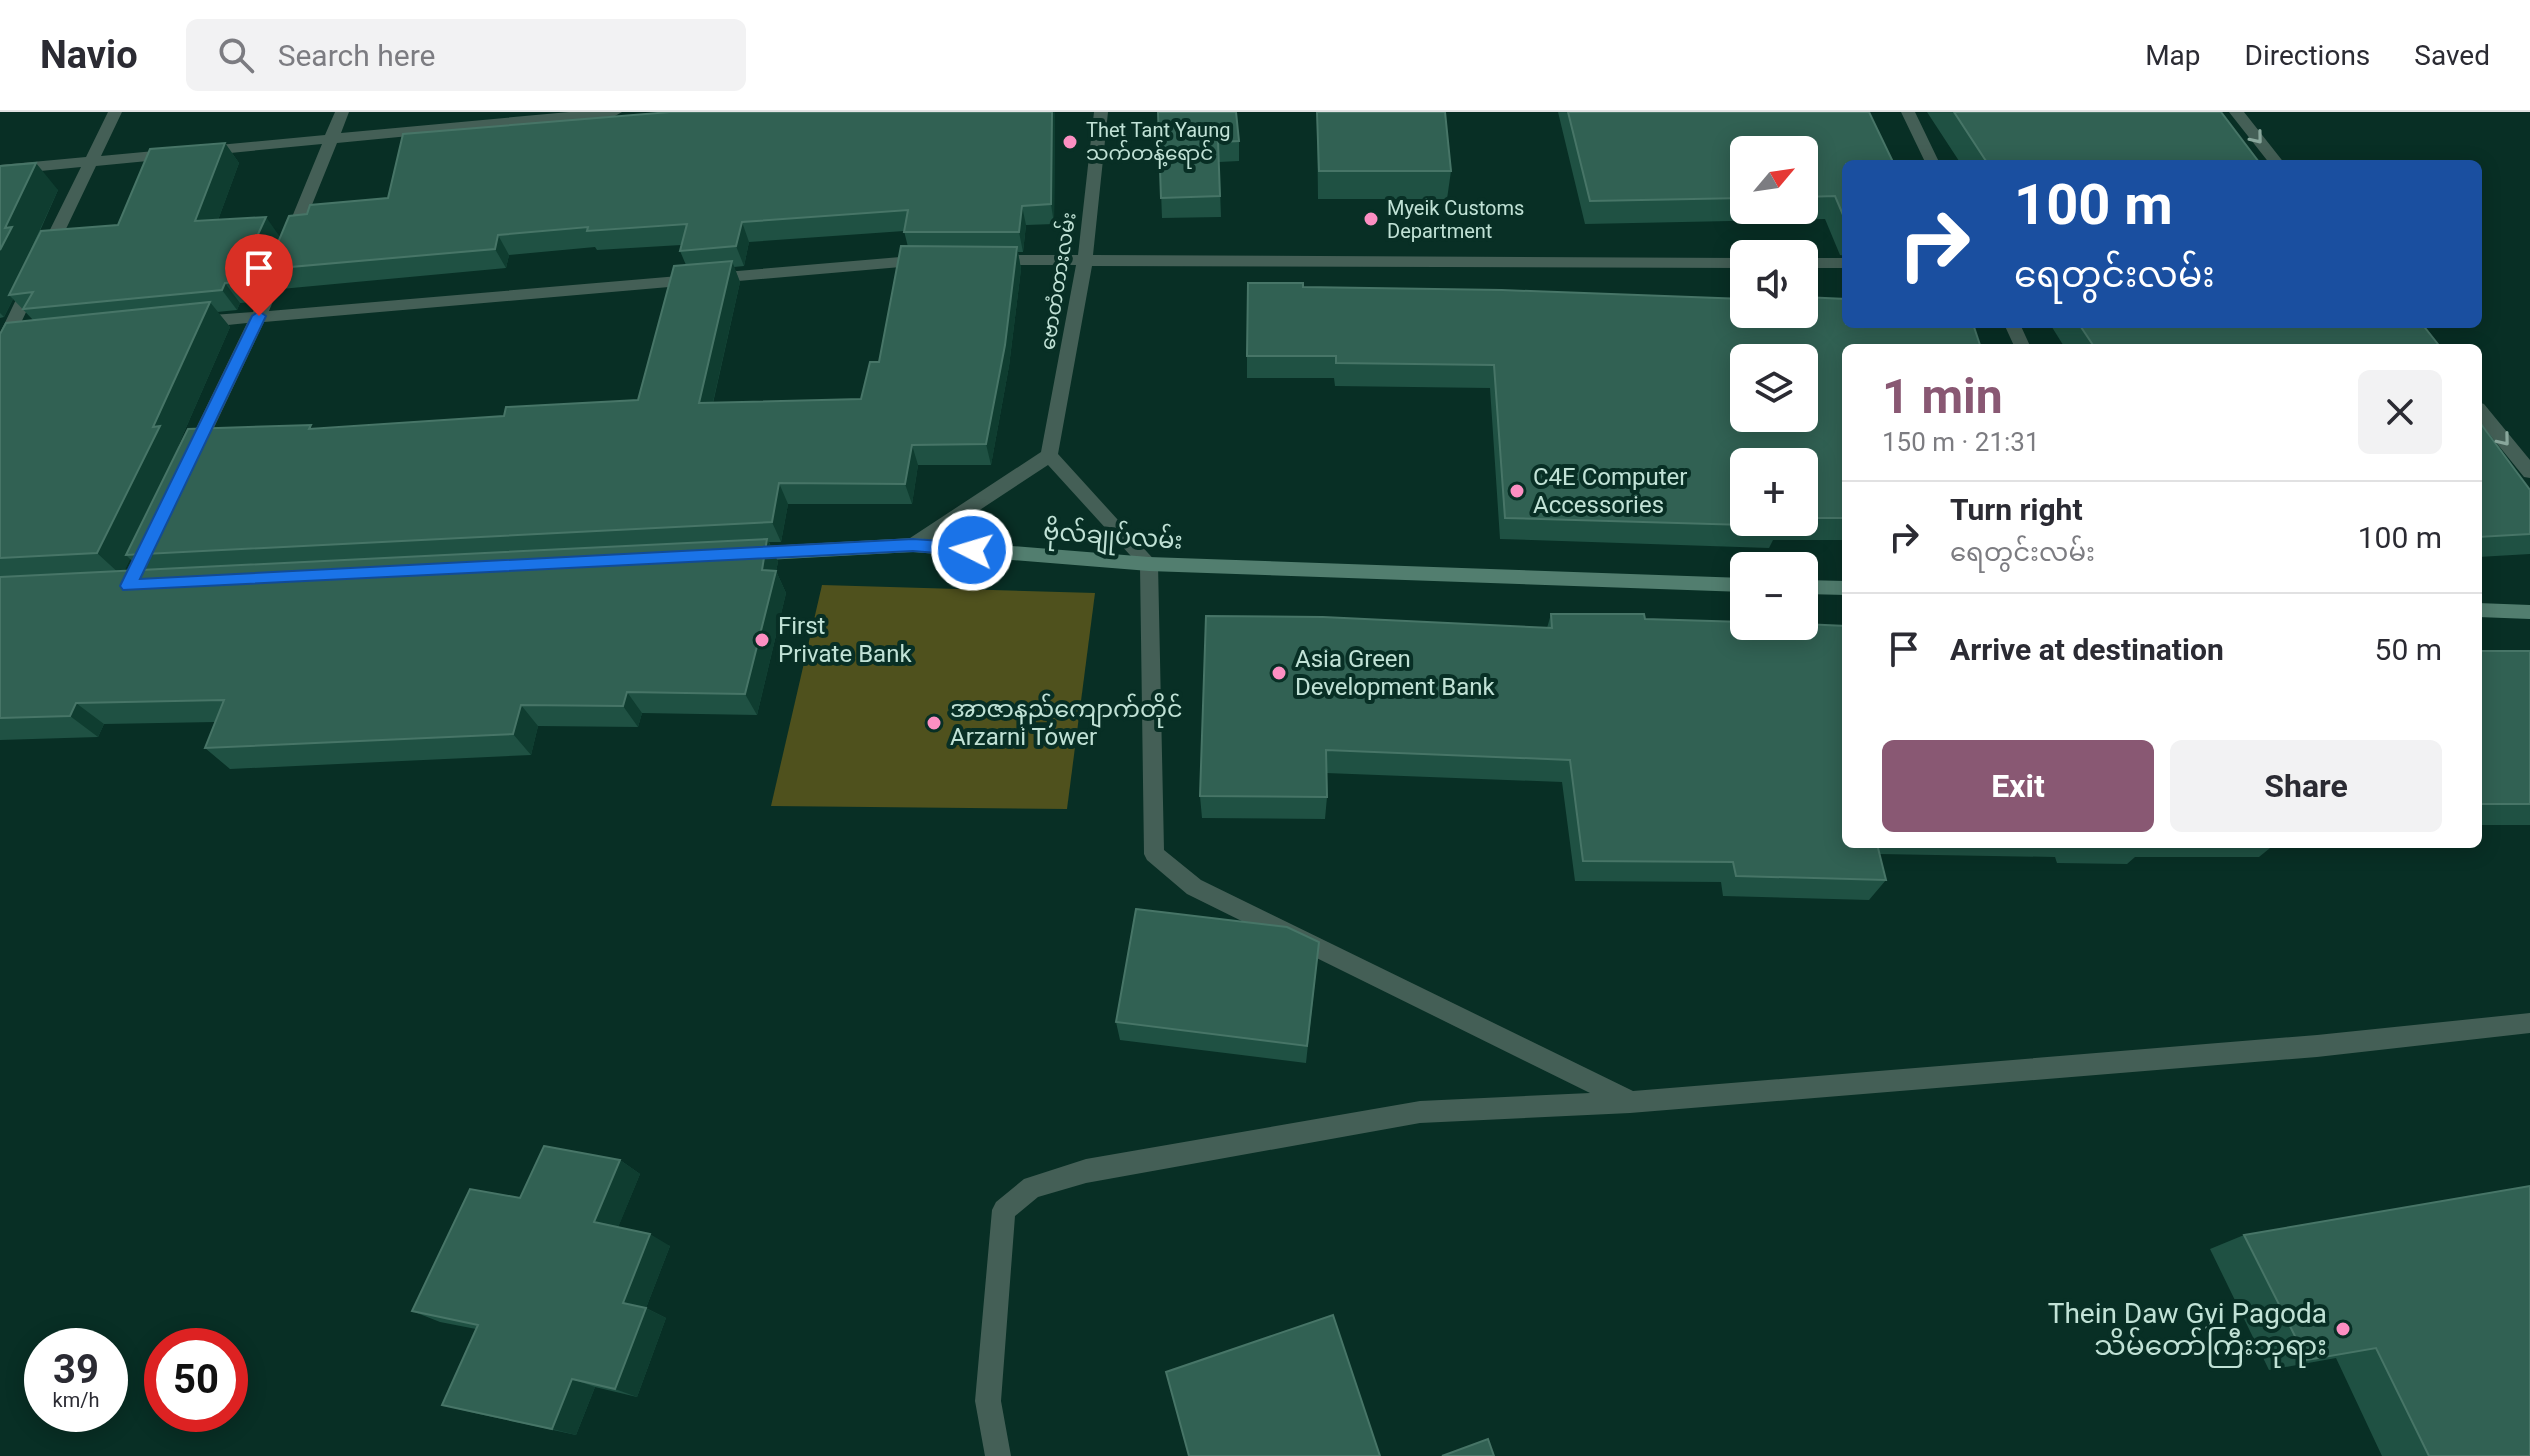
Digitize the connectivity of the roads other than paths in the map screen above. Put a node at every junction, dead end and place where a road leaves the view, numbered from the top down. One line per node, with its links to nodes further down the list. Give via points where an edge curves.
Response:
1 (115, 112): 10 (street)
2 (342, 112): 7 (street)
3 (615, 112): 7 (street)
4 (1101, 112): 12 (street, ဗောတံတားလမ်း)
5 (1908, 112): 8 (street)
6 (2236, 112): 9 (street, one-way to 9)
7 (331, 141): 10 (street); 18 (street)
8 (1931, 160)
9 (2275, 160)
10 (91, 161): 11 (street); 20 (street)
11 (0, 170)
12 (1085, 259): 14 (street); 15 (street); 22 (street, ဗောတံတားလမ်း)
13 (935, 260): 18 (street)
14 (980, 260)
15 (1730, 263)
16 (1818, 263): 17 (street)
17 (1842, 263)
18 (259, 316): 19 (street); 23 (street)
19 (184, 323)
20 (6, 343)
21 (2482, 413): 24 (street, one-way to 24)
22 (1049, 455): 25 (street); 27 (street)
23 (184, 472)
24 (2530, 472)
25 (913, 545): 26 (main road, ဗိုလ်ချုပ်လမ်း); 27 (main road, ဗိုလ်ချုပ်လမ်း)
26 (732, 555)
27 (1149, 564): 28 (main road, ဗိုလ်ချုပ်လမ်း); 34 (street, via 1154,854 1194,887)
28 (1730, 585)
29 (1818, 587): 30 (main road)
30 (1842, 588)
31 (2482, 610): 32 (main road)
32 (2530, 612)
33 (2530, 1023): 34 (street)
34 (1630, 1102): 35 (street, via 1420,1112 1086,1171 1032,1187 1004,1210 988,1401)
35 (998, 1456)

